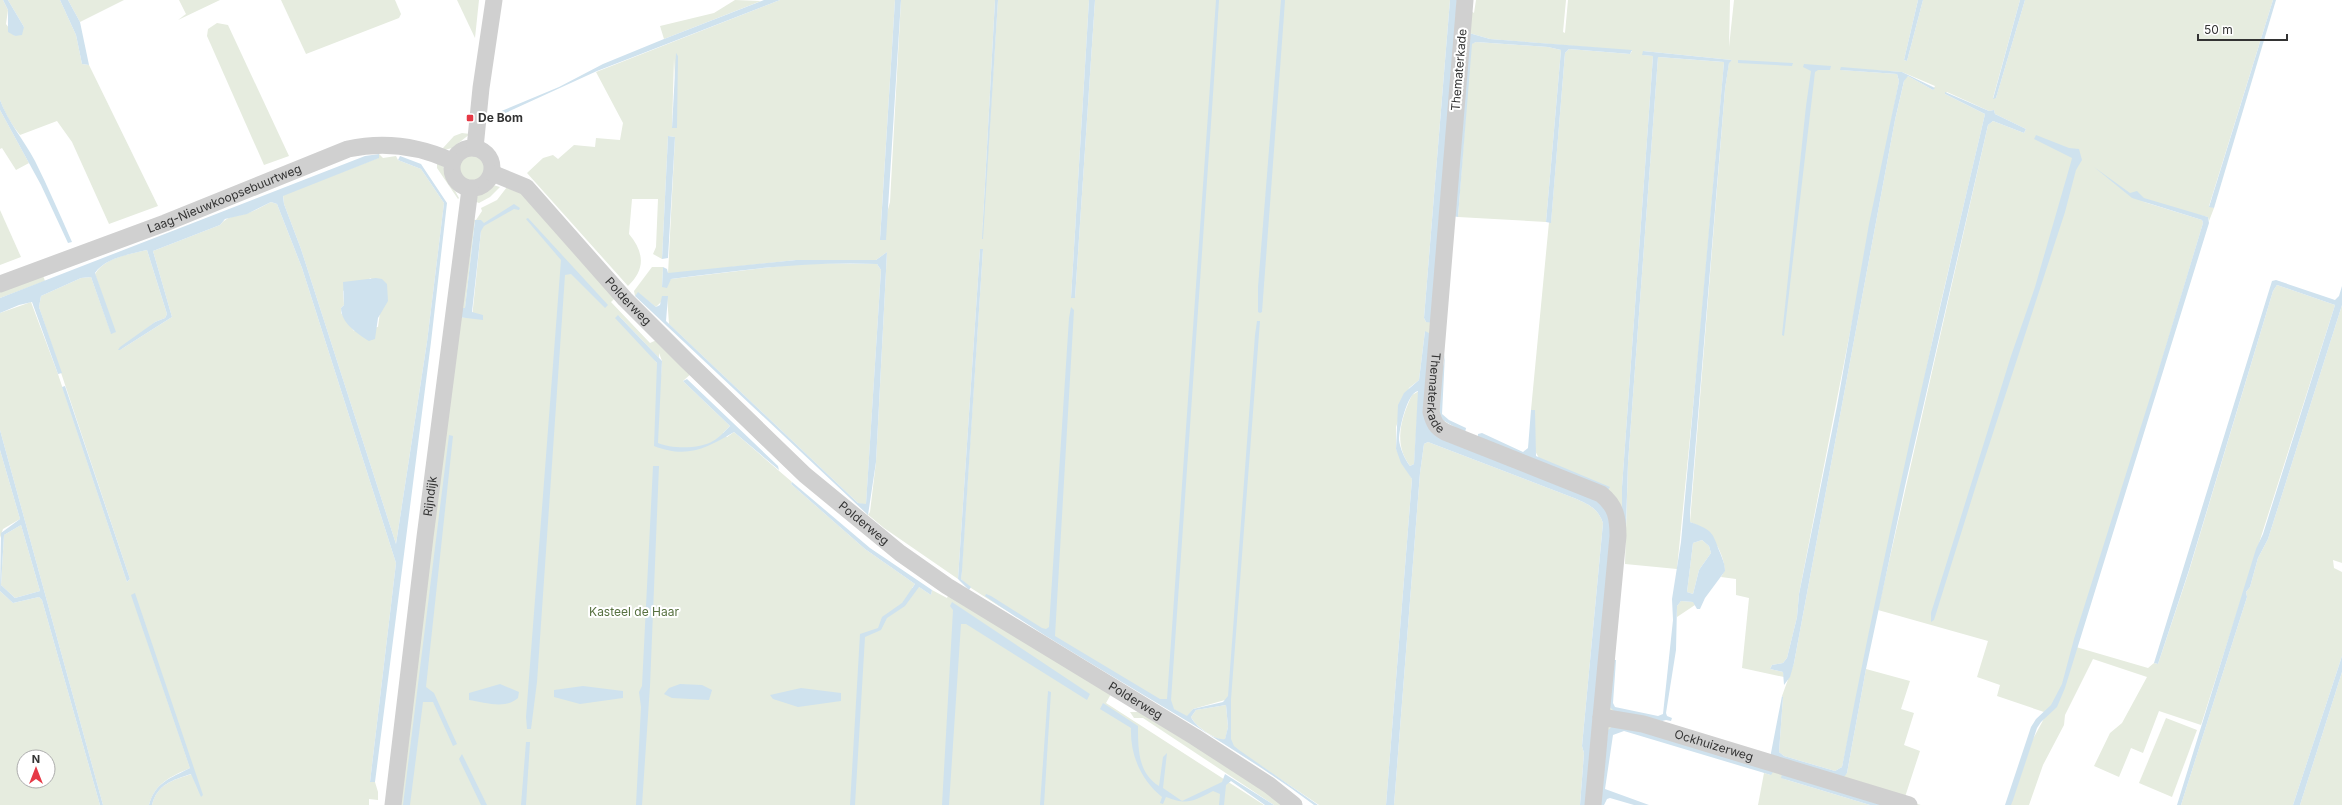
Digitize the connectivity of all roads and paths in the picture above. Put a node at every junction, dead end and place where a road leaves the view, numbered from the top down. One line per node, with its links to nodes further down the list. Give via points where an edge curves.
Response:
1 (494, 0): 3 (street)
2 (1465, 0): 8 (street, Thematerkade, via 1431,412 1434,422 1441,430 1600,494 1614,508 1618,536)
3 (475, 148): 4 (street, via 466,148 456,154); 5 (street, via 486,153 492,164)
4 (452, 161): 6 (street, via 454,179 461,186); 7 (street, Laag-Nieuwkoopsebuurtweg, via 437,154 393,144 368,144 348,149 165,223)
5 (492, 173): 6 (street, via 487,182 478,188); 10 (street, Polderweg, via 526,187 626,299 687,361 805,475 900,553 947,586 1195,737 1269,785)
6 (470, 189): 9 (street, Rijndijk, via 424,537)
7 (0, 284)
8 (1601, 718): 11 (street); 12 (street, Ockhuizerweg, via 1643,724)
9 (393, 805)
10 (1294, 805)
11 (1593, 805)
12 (1909, 805)

